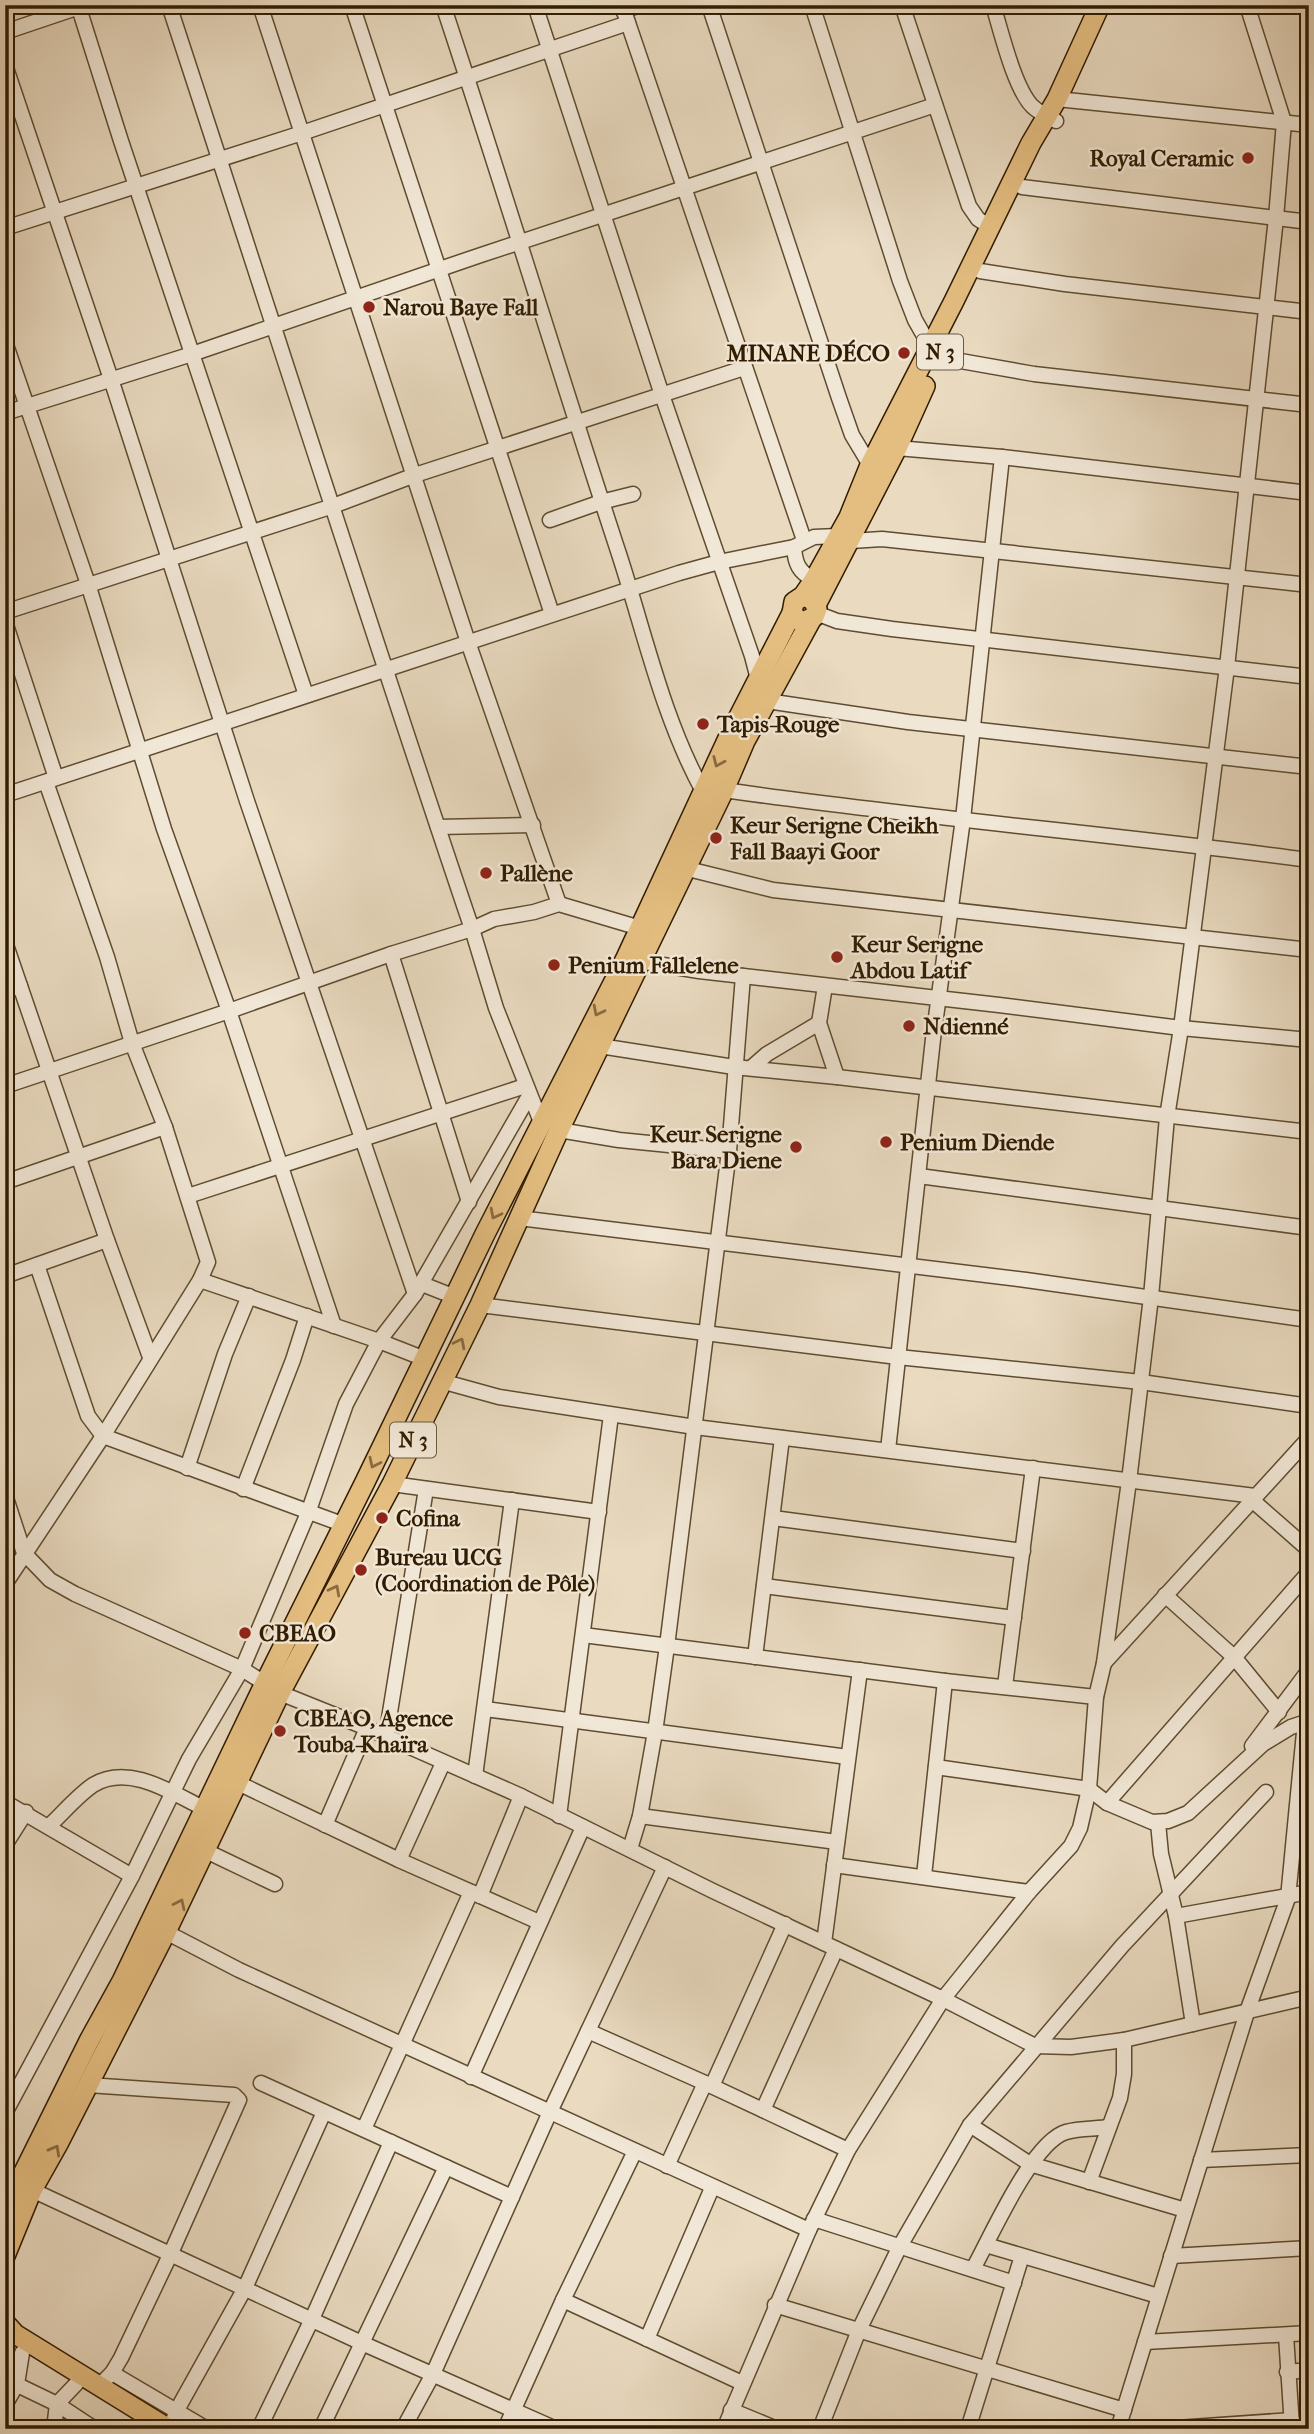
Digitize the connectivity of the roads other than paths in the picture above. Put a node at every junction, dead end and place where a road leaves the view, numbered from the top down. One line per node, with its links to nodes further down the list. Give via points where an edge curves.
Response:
1 (169, 5): 27 (street)
2 (260, 5): 25 (street)
3 (352, 5): 20 (street)
4 (443, 5): 19 (street)
5 (535, 5): 17 (street)
6 (639, 5): 15 (street)
7 (709, 5): 28 (street)
8 (812, 5): 26 (street)
9 (902, 5): 21 (street)
10 (993, 5): 22 (street, via 1032,106)
11 (1100, 5): 22 (main road, N 3)
12 (1111, 5): 22 (main road, N 3)
13 (1247, 5): 23 (street)
14 (81, 6): 16 (street); 29 (street)
15 (624, 13): 17 (street); 31 (street)
16 (5, 32)
17 (549, 49): 19 (street); 33 (street)
18 (5, 65): 32 (street)
19 (468, 77): 20 (street); 38 (street)
20 (385, 105): 25 (street); 39 (street)
21 (935, 105): 26 (street); 36 (street, via 969,206)
22 (1056, 109): 23 (street, via 1166,108); 30 (main road, N 3); 36 (main road, N 3)
23 (1284, 122): 24 (street); 34 (street)
24 (1309, 125)
25 (302, 133): 27 (street); 41 (street)
26 (853, 133): 28 (street); 46 (street, via 900,281)
27 (220, 159): 29 (street); 44 (street)
28 (763, 163): 31 (street); 59 (street, via 852,435)
29 (136, 185): 32 (street); 47 (street)
30 (1022, 187): 34 (street); 40 (main road, N 3)
31 (682, 189): 33 (street); 48 (street)
32 (54, 213): 37 (street); 49 (street)
33 (603, 215): 38 (street); 50 (street)
34 (1276, 218): 35 (street); 42 (street)
35 (1309, 222)
36 (990, 227): 46 (main road, N 3)
37 (5, 228)
38 (521, 243): 39 (street); 55 (street)
39 (439, 269): 41 (street); 56 (street)
40 (980, 271): 42 (street); 46 (main road, N 3)
41 (355, 299): 44 (street); 60 (street)
42 (1268, 307): 43 (street); 51 (street)
43 (1309, 312)
44 (273, 326): 47 (street); 65 (street)
45 (5, 342): 52 (street)
46 (934, 353): 51 (street, via 1034,374); 57 (main road, N 3); 59 (main road, N 3)
47 (192, 354): 49 (street); 67 (street)
48 (744, 368): 50 (street); 69 (street)
49 (111, 379): 52 (street); 71 (street)
50 (662, 395): 55 (street); 72 (street)
51 (1255, 400): 53 (street); 61 (street)
52 (27, 405): 54 (street); 74 (street)
53 (1309, 405)
54 (5, 413)
55 (575, 425): 56 (street); 64 (street)
56 (498, 449): 60 (street); 79 (street)
57 (897, 449): 58 (street); 68 (main road, N 3)
58 (1002, 457): 61 (street); 70 (street)
59 (870, 465): 68 (main road, N 3)
60 (415, 475): 65 (street); 82 (street)
61 (1247, 485): 62 (street); 73 (street)
62 (1309, 493)
63 (633, 494): 64 (street)
64 (601, 502): 66 (street); 76 (street)
65 (333, 506): 67 (street); 84 (street)
66 (550, 520)
67 (253, 531): 71 (street); 87 (street)
68 (844, 538): 69 (street, via 814,537); 70 (street); 77 (main road, N 3)
69 (799, 544): 72 (street); 77 (street, via 795,559)
70 (993, 550): 73 (street); 81 (street)
71 (168, 559): 74 (street); 89 (street)
72 (719, 562): 76 (street); 86 (street)
73 (1237, 577): 75 (street); 83 (street)
74 (88, 584): 78 (street); 91 (street)
75 (1309, 585)
76 (631, 590): 79 (street); 96 (street, via 665,703)
77 (812, 603): 81 (street, via 853,624); 86 (main road, N 3, via 794,602); 88 (main road, N 3)
78 (5, 612)
79 (552, 614): 82 (street)
80 (5, 622): 94 (street)
81 (983, 639): 83 (street); 90 (street)
82 (468, 642): 84 (street); 99 (street)
83 (1227, 667): 85 (street); 92 (street)
84 (386, 669): 87 (street); 100 (street)
85 (1309, 677)
86 (758, 679): 96 (main road, N 3, one-way to 96)
87 (306, 695): 89 (street)
88 (767, 701): 90 (street); 95 (main road, N 3)
89 (222, 724): 91 (street); 114 (street)
90 (972, 730): 92 (street); 98 (street)
91 (140, 751): 94 (street); 119 (street)
92 (1216, 756): 93 (street); 101 (street)
93 (1309, 767)
94 (51, 780): 97 (street); 123 (street)
95 (724, 790): 98 (street); 103 (main road, N 3)
96 (704, 793): 106 (main road, N 3)
97 (5, 795)
98 (963, 819): 101 (street); 105 (street)
99 (533, 825): 100 (street); 104 (street)
100 (438, 827): 107 (street)
101 (1205, 846): 102 (street); 108 (street)
102 (1309, 860)
103 (684, 868): 105 (street, via 773,890); 112 (main road, N 3)
104 (559, 904): 106 (street); 107 (street, via 494,919)
105 (951, 910): 108 (street); 118 (street)
106 (640, 928): 112 (main road, N 3)
107 (472, 929): 111 (street); 131 (street)
108 (1193, 938): 110 (street); 121 (street)
109 (5, 942): 115 (street)
110 (1309, 950)
111 (391, 954): 114 (street); 132 (street)
112 (633, 960): 113 (street); 124 (main road, N 3); 134 (main road, N 3, one-way to 134)
113 (743, 976): 116 (street); 125 (street)
114 (310, 982): 119 (street); 137 (street)
115 (20, 986): 117 (street); 127 (street)
116 (825, 986): 118 (street); 120 (street)
117 (5, 991)
118 (939, 998): 121 (street); 130 (street)
119 (229, 1011): 123 (street); 140 (street)
120 (820, 1023): 126 (street); 128 (street)
121 (1181, 1028): 122 (street); 133 (street)
122 (1309, 1041)
123 (132, 1043): 127 (street); 135 (street)
124 (600, 1046): 125 (street); 134 (main road, N 3)
125 (734, 1067): 126 (street); 138 (street)
126 (751, 1068): 128 (street)
127 (49, 1070): 129 (street); 139 (street)
128 (837, 1077): 130 (street)
129 (5, 1086)
130 (929, 1088): 133 (street); 141 (street)
131 (527, 1091): 132 (street); 134 (street); 144 (street)
132 (442, 1112): 137 (street); 144 (street)
133 (1167, 1117): 136 (street); 145 (street)
134 (550, 1126): 138 (street, via 619,1140); 146 (main road, N 3); 156 (main road, N 3, one-way to 156, via 485,1234)
135 (165, 1127): 139 (street); 143 (street)
136 (1309, 1132)
137 (362, 1138): 140 (street); 154 (street)
138 (729, 1152): 149 (street)
139 (78, 1157): 142 (street); 148 (street)
140 (279, 1166): 143 (street); 161 (street)
141 (919, 1176): 145 (street); 151 (street)
142 (5, 1182)
143 (188, 1196): 153 (street, via 208,1258)
144 (469, 1202): 154 (street)
145 (1158, 1208): 147 (street); 157 (street)
146 (519, 1218): 149 (street); 158 (main road, N 3)
147 (1309, 1227)
148 (107, 1240): 150 (street); 164 (street)
149 (717, 1242): 151 (street); 162 (street)
150 (37, 1265): 152 (street); 172 (street, via 88,1416)
151 (908, 1265): 157 (street); 165 (street)
152 (5, 1276)
153 (200, 1280): 155 (street); 164 (street)
154 (418, 1289): 156 (street); 163 (street)
155 (249, 1296): 159 (street); 176 (street)
156 (455, 1297): 166 (main road, N 3)
157 (1151, 1297): 160 (street); 168 (street)
158 (480, 1305): 162 (street); 167 (main road, N 3, one-way to 158)
159 (307, 1315): 161 (street); 180 (street)
160 (1309, 1320)
161 (334, 1326): 163 (street)
162 (705, 1333): 165 (street); 171 (street)
163 (379, 1341): 166 (street); 186 (street, via 346,1404)
164 (150, 1357): 172 (street)
165 (898, 1357): 168 (street); 175 (street)
166 (425, 1359): 189 (main road, N 3, one-way to 189)
167 (441, 1381): 170 (street, via 499,1397); 179 (main road, N 3)
168 (1140, 1382): 169 (street); 178 (street)
169 (1309, 1406)
170 (611, 1415): 171 (street); 185 (street)
171 (695, 1427): 173 (street); 199 (street)
172 (103, 1436): 176 (street); 192 (street)
173 (782, 1438): 175 (street); 187 (street)
174 (1309, 1438): 183 (street)
175 (888, 1450): 177 (street)
176 (187, 1468): 180 (street)
177 (1033, 1468): 178 (street); 190 (street)
178 (1129, 1481): 183 (street); 202 (street)
179 (392, 1484): 181 (street); 208 (main road, N 3, one-way to 179)
180 (243, 1489): 186 (street)
181 (426, 1489): 184 (street); 216 (street)
182 (5, 1495): 188 (street)
183 (1254, 1498): 191 (street); 196 (street)
184 (512, 1500): 185 (street); 210 (street)
185 (599, 1512): 198 (street)
186 (308, 1513): 189 (street); 203 (street)
187 (773, 1518): 190 (street); 195 (street)
188 (10, 1524): 192 (street)
189 (342, 1524): 208 (main road, N 3)
190 (1023, 1550): 197 (street)
191 (1309, 1550)
192 (24, 1553): 194 (street); 203 (street, via 50,1580 75,1594)
193 (1309, 1572): 201 (street)
194 (5, 1584)
195 (764, 1586): 197 (street); 200 (street)
196 (1165, 1595): 201 (street); 202 (street)
197 (1014, 1618): 207 (street)
198 (583, 1635): 199 (street); 212 (street)
199 (667, 1646): 200 (street); 215 (street)
200 (755, 1657): 204 (street)
201 (1234, 1657): 211 (street); 228 (street)
202 (1104, 1663): 209 (street)
203 (242, 1669): 208 (street); 225 (street, via 189,1759)
204 (860, 1670): 206 (street); 217 (street)
205 (1309, 1670): 211 (street)
206 (945, 1681): 207 (street); 219 (street)
207 (1005, 1686): 209 (street)
208 (272, 1689): 214 (street); 222 (main road, N 3); 229 (main road, N 3)
209 (1096, 1697): 223 (street)
210 (485, 1709): 212 (street); 221 (street)
211 (1279, 1712): 220 (street)
212 (572, 1720): 215 (street); 231 (street)
213 (1307, 1722): 220 (street, via 1262,1744); 251 (street)
214 (367, 1728): 216 (street); 234 (street)
215 (655, 1732): 217 (street); 232 (street)
216 (386, 1737): 218 (street)
217 (848, 1757): 237 (street)
218 (443, 1763): 221 (street); 241 (street)
219 (936, 1767): 223 (street); 245 (street)
220 (1234, 1769): 233 (street, via 1188,1813)
221 (475, 1776): 226 (street)
222 (238, 1783): 234 (street); 240 (main road, N 3)
223 (1089, 1789): 228 (street); 247 (street, via 1080,1828 1070,1846)
224 (1266, 1792): 248 (street)
225 (174, 1794): 229 (street); 235 (street, via 139,1779 109,1778 92,1786); 244 (street)
226 (521, 1796): 231 (street); 250 (street)
227 (5, 1802): 230 (street)
228 (1107, 1803): 233 (street)
229 (205, 1809): 255 (main road, N 3)
230 (26, 1812): 235 (street); 238 (street)
231 (559, 1816): 236 (street)
232 (640, 1816): 237 (street); 239 (street)
233 (1158, 1823): 248 (street)
234 (325, 1825): 241 (street)
235 (49, 1826): 244 (street)
236 (583, 1827): 239 (street); 253 (street)
237 (837, 1842): 242 (street)
238 (5, 1845)
239 (629, 1849): 243 (street)
240 (206, 1850): 246 (street); 255 (main road, N 3, one-way to 240)
241 (399, 1860): 250 (street)
242 (834, 1866): 245 (street); 256 (street)
243 (665, 1867): 254 (street); 261 (street)
244 (132, 1876): 269 (street)
245 (924, 1877): 247 (street)
246 (275, 1884)
247 (1029, 1892): 258 (street)
248 (1170, 1892): 252 (street); 264 (street)
249 (1309, 1892): 251 (street)
250 (476, 1894): 253 (street); 263 (street)
251 (1288, 1898): 252 (street); 259 (street)
252 (1176, 1916): 260 (street)
253 (539, 1922): 265 (street)
254 (785, 1924): 256 (street); 267 (street)
255 (158, 1928): 263 (street); 268 (main road, N 3); 286 (main road, N 3)
256 (830, 1946): 258 (street); 270 (street)
257 (1309, 1997): 259 (street)
258 (943, 1999): 264 (street); 277 (street)
259 (1248, 2009): 260 (street); 280 (street)
260 (1194, 2024): 262 (street)
261 (588, 2031): 267 (street); 272 (street)
262 (1124, 2040): 264 (street); 274 (street, via 1125,2074)
263 (403, 2045): 265 (street); 275 (street)
264 (1035, 2046): 273 (street)
265 (471, 2077): 272 (street)
266 (261, 2083): 271 (street)
267 (708, 2084): 270 (street); 282 (street)
268 (88, 2085): 286 (main road, N 3, one-way to 268); 293 (street, via 234,2095 239,2100)
269 (7, 2103)
270 (763, 2110): 277 (street)
271 (324, 2112): 275 (street); 299 (street)
272 (549, 2114): 278 (street); 287 (street)
273 (970, 2126): 281 (street); 291 (street)
274 (1109, 2127): 281 (street, via 1057,2136); 284 (street)
275 (364, 2129): 276 (street)
276 (391, 2142): 283 (street); 303 (street)
277 (848, 2150): 289 (street)
278 (635, 2151): 282 (street); 301 (street)
279 (1309, 2155): 280 (street)
280 (1201, 2160): 288 (street)
281 (1030, 2164): 284 (street); 290 (street)
282 (667, 2166): 285 (street)
283 (446, 2167): 287 (street); 310 (street)
284 (1089, 2182): 288 (street)
285 (712, 2188): 289 (street); 308 (street)
286 (14, 2196): 293 (street); 294 (main road, N 3)
287 (512, 2197): 315 (street)
288 (1185, 2210): 296 (street)
289 (811, 2225): 291 (street); 302 (street)
290 (986, 2245): 295 (street); 297 (street)
291 (900, 2246): 297 (street); 305 (street)
292 (1309, 2248): 296 (street)
293 (171, 2253): 299 (street); 316 (street)
294 (5, 2256)
295 (1022, 2256): 298 (street); 300 (street)
296 (1171, 2256): 300 (street)
297 (973, 2269): 298 (street)
298 (1014, 2283): 312 (street)
299 (245, 2288): 303 (street); 322 (street)
300 (1158, 2296): 309 (street)
301 (563, 2300): 308 (street); 323 (street)
302 (775, 2305): 305 (street); 318 (street)
303 (312, 2319): 310 (street); 332 (street)
304 (5, 2323): 316 (main road, via 15,2334)
305 (859, 2330): 312 (street); 339 (street)
306 (1309, 2333): 307 (street)
307 (1286, 2335): 309 (street); 314 (street)
308 (647, 2339): 318 (street)
309 (1145, 2342): 325 (street)
310 (364, 2344): 315 (street); 333 (street)
311 (13, 2349): 317 (street); 319 (main road)
312 (987, 2368): 325 (street); 340 (street)
313 (1309, 2370): 314 (street)
314 (1287, 2372): 326 (street)
315 (433, 2374): 323 (street); 334 (street)
316 (106, 2379): 322 (street); 330 (main road)
317 (11, 2381): 320 (street); 321 (street)
318 (742, 2383): 324 (street)
319 (76, 2384): 320 (street); 329 (main road)
320 (57, 2404): 327 (street); 328 (street)
321 (5, 2405)
322 (177, 2410): 330 (street); 331 (street)
323 (514, 2410): 335 (street); 336 (street)
324 (731, 2410): 337 (street); 338 (street)
325 (1124, 2410): 341 (street)
326 (1292, 2424): 342 (street)
327 (54, 2429)
328 (95, 2429)
329 (148, 2429)
330 (170, 2429)
331 (207, 2429)
332 (259, 2429)
333 (321, 2429)
334 (403, 2429)
335 (505, 2429)
336 (556, 2429)
337 (724, 2429)
338 (777, 2429)
339 (820, 2429)
340 (968, 2429)
341 (1118, 2429)
342 (1163, 2429)

